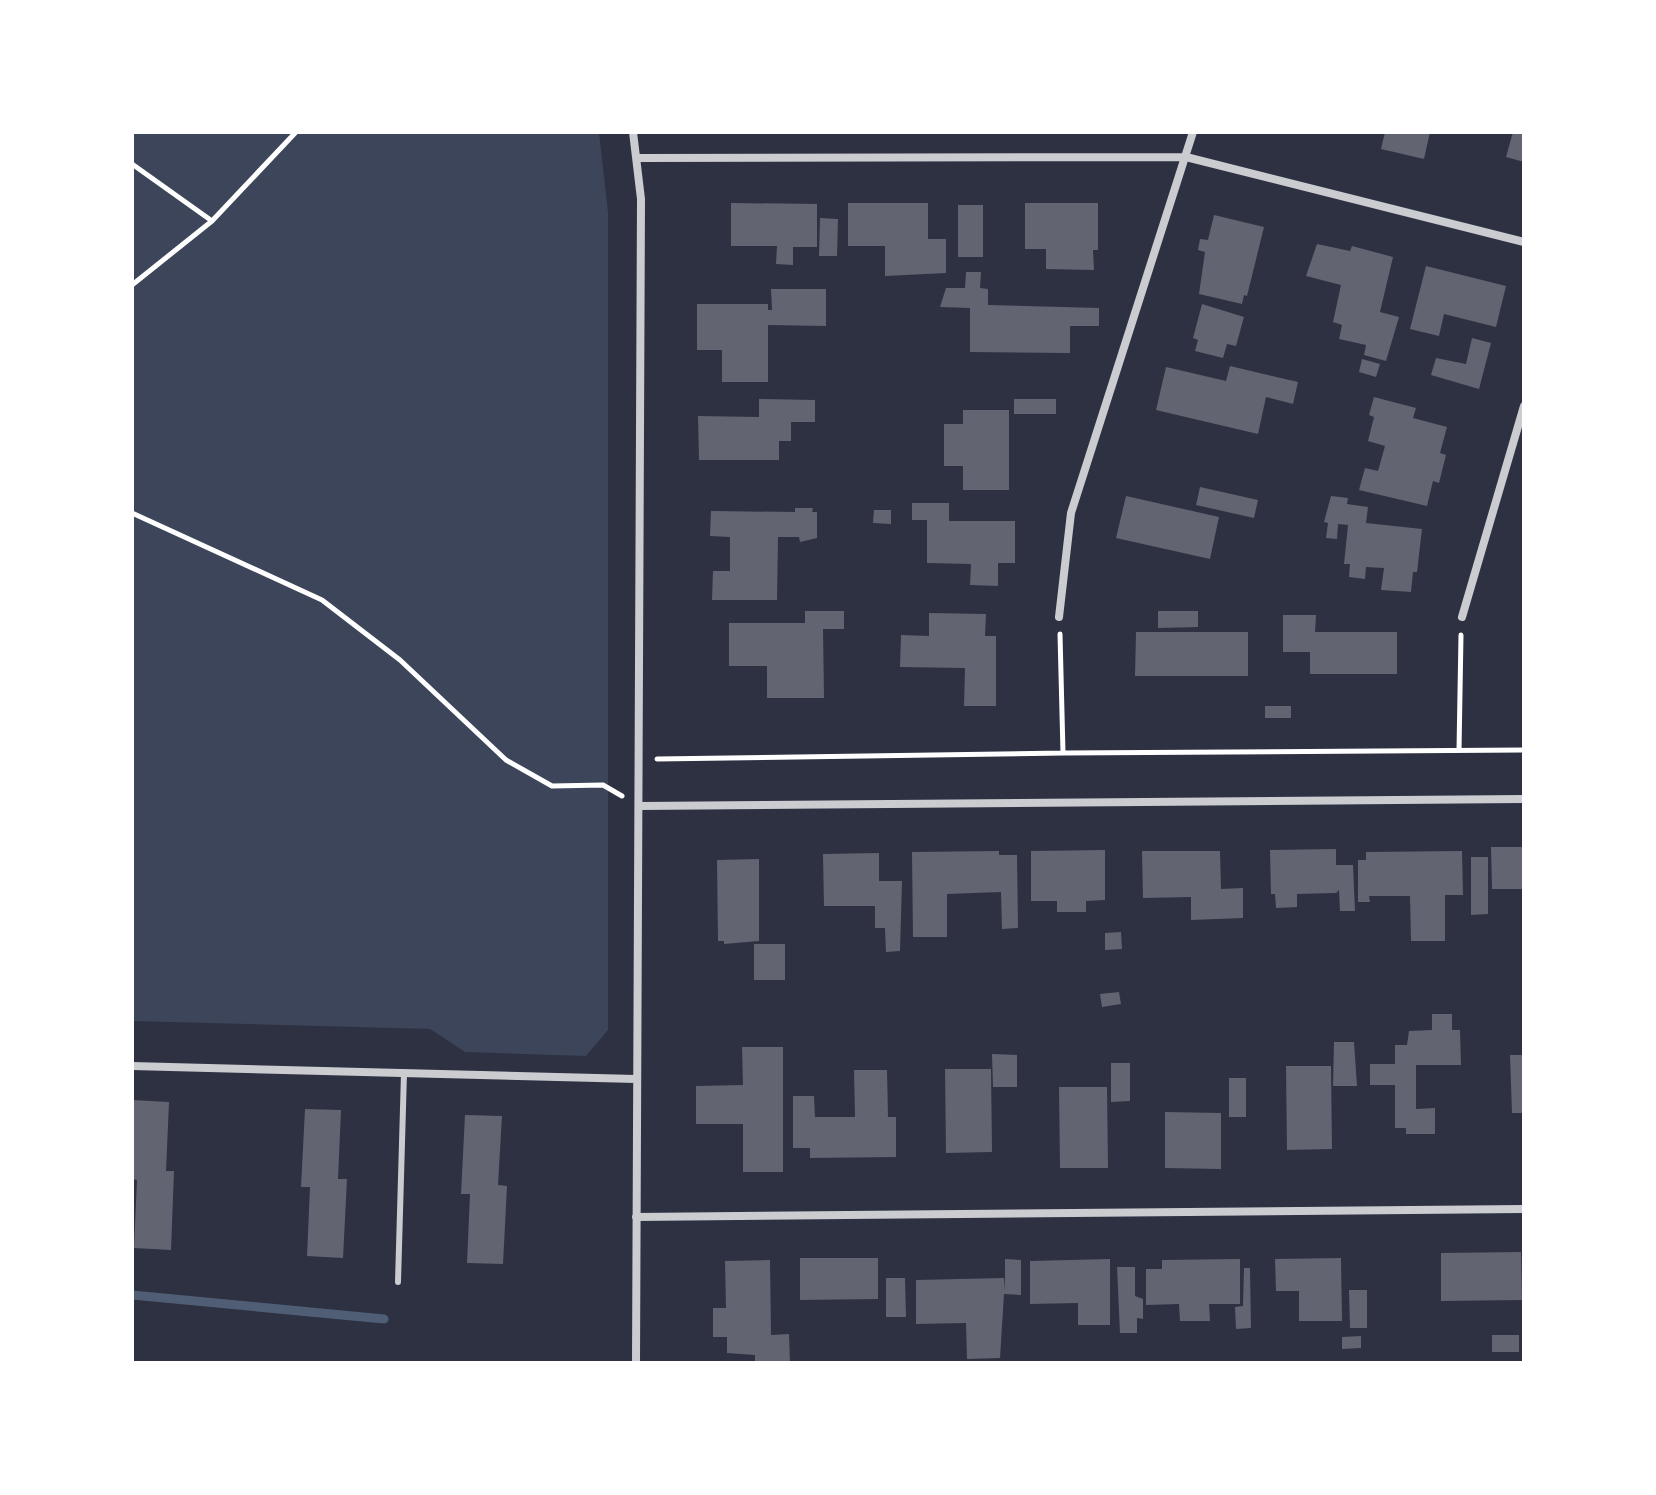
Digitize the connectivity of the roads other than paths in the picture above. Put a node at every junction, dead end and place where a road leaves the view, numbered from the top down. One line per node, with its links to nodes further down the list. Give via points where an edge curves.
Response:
1 (633, 132): 4 (street)
2 (1193, 132): 3 (street)
3 (1186, 157): 4 (street); 5 (street); 7 (street, via 1071,513)
4 (639, 158): 10 (street)
5 (1524, 242)
6 (1524, 406): 8 (street)
7 (1059, 617)
8 (1462, 617)
9 (1524, 799): 10 (street)
10 (639, 806): 13 (street)
11 (132, 1066): 12 (street)
12 (404, 1073): 13 (street); 16 (lane)
13 (636, 1079): 15 (street)
14 (1524, 1209): 15 (street)
15 (636, 1217): 17 (street)
16 (398, 1282)
17 (636, 1363)

